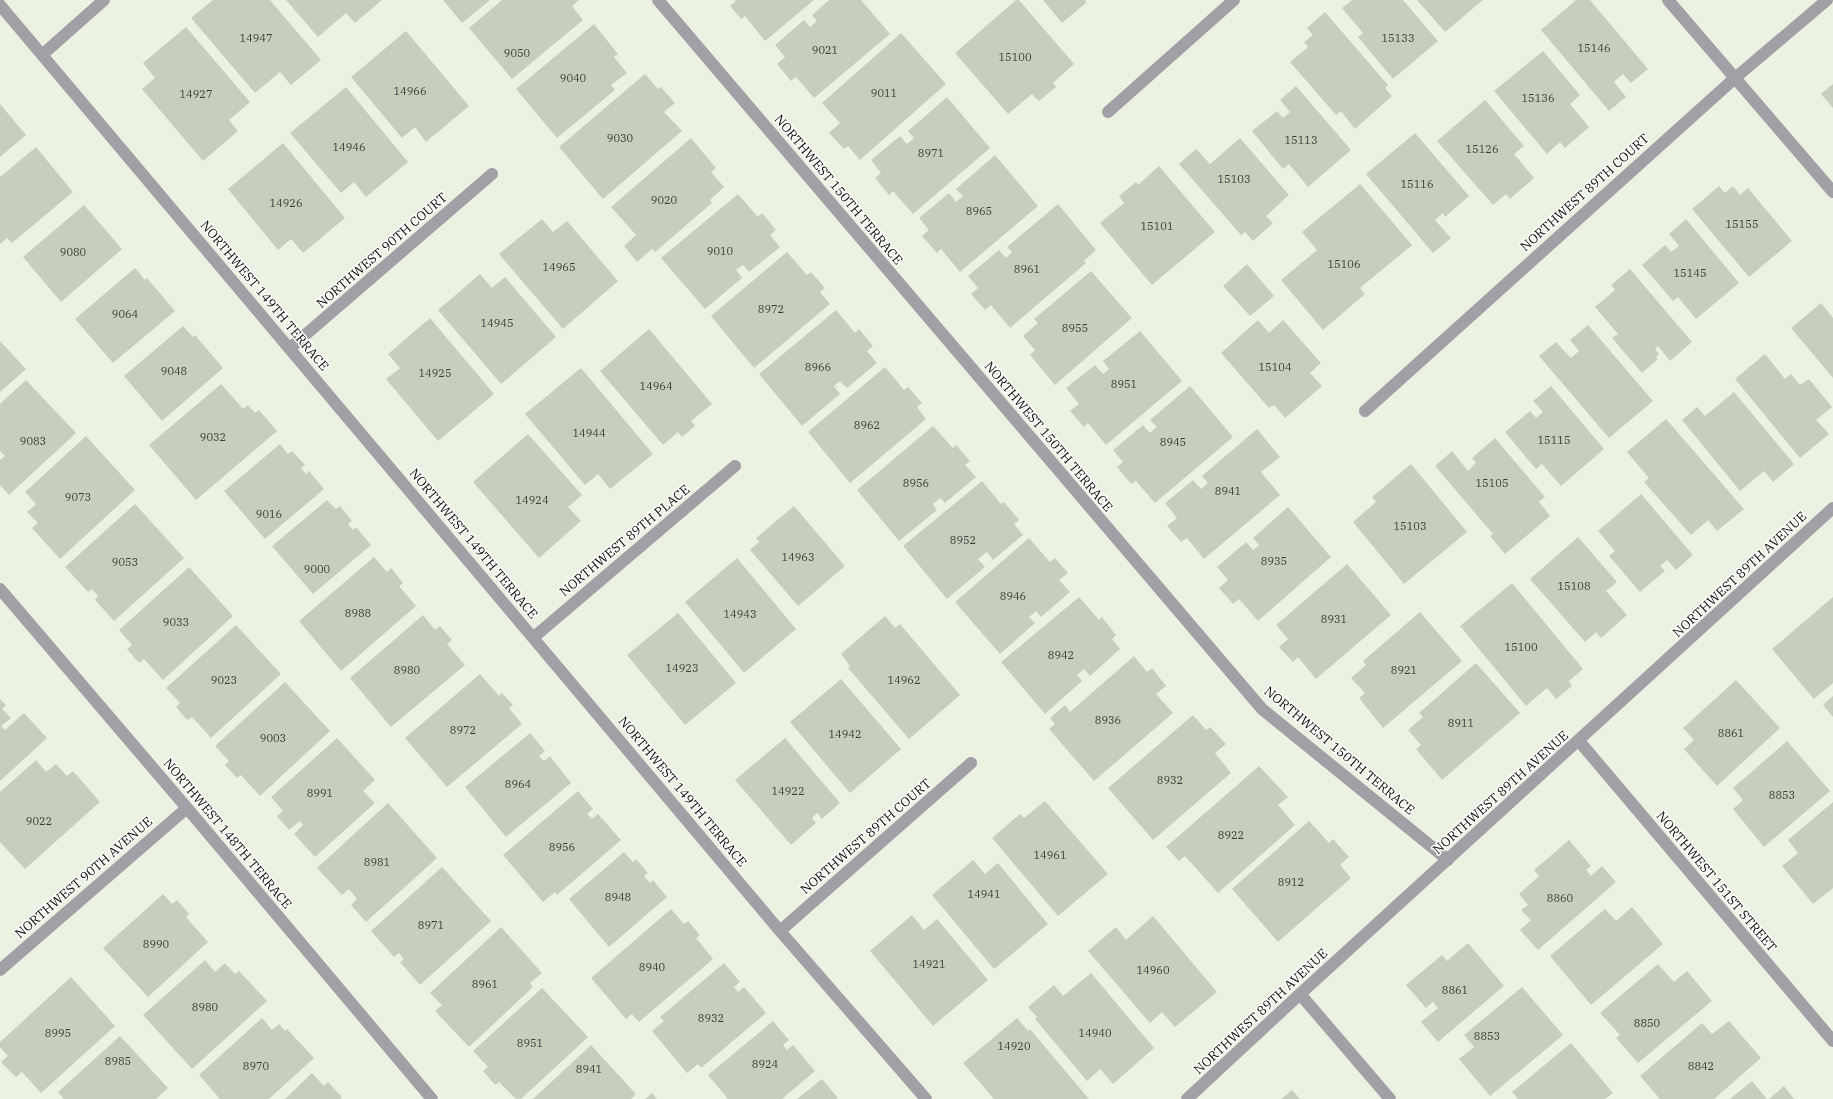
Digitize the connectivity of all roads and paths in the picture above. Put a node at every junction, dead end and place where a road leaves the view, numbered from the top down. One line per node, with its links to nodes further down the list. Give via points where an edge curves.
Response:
1 (104, 0): 7 (street)
2 (658, 0): 21 (street, NORTHWEST 150TH TERRACE, via 1262,709)
3 (1234, 0): 9 (street)
4 (1668, 0): 8 (street)
5 (1827, 0): 8 (street, NORTHWEST 89TH COURT)
6 (0, 5): 7 (street, NORTHWEST 149TH TERRACE)
7 (42, 55): 12 (street, NORTHWEST 149TH TERRACE)
8 (1735, 78): 11 (street); 13 (street, NORTHWEST 89TH COURT)
9 (1108, 112)
10 (492, 174): 12 (street, NORTHWEST 90TH COURT)
11 (1833, 192)
12 (290, 348): 17 (street, NORTHWEST 149TH TERRACE)
13 (1365, 411)
14 (735, 466): 17 (street, NORTHWEST 89TH PLACE)
15 (1833, 508): 18 (street, NORTHWEST 89TH AVENUE)
16 (0, 589): 20 (street, NORTHWEST 148TH TERRACE)
17 (534, 637): 22 (street, NORTHWEST 149TH TERRACE)
18 (1579, 742): 21 (street, NORTHWEST 89TH AVENUE); 25 (street, NORTHWEST 151ST STREET)
19 (971, 763): 22 (street, NORTHWEST 89TH COURT)
20 (187, 808): 23 (street, NORTHWEST 90TH AVENUE); 26 (street, NORTHWEST 148TH TERRACE)
21 (1448, 860): 24 (street, NORTHWEST 89TH AVENUE)
22 (780, 931): 27 (street, NORTHWEST 149TH TERRACE)
23 (0, 970)
24 (1300, 994): 28 (street, NORTHWEST 89TH AVENUE); 29 (street)
25 (1833, 1041)
26 (432, 1099)
27 (926, 1099)
28 (1187, 1099)
29 (1390, 1099)

